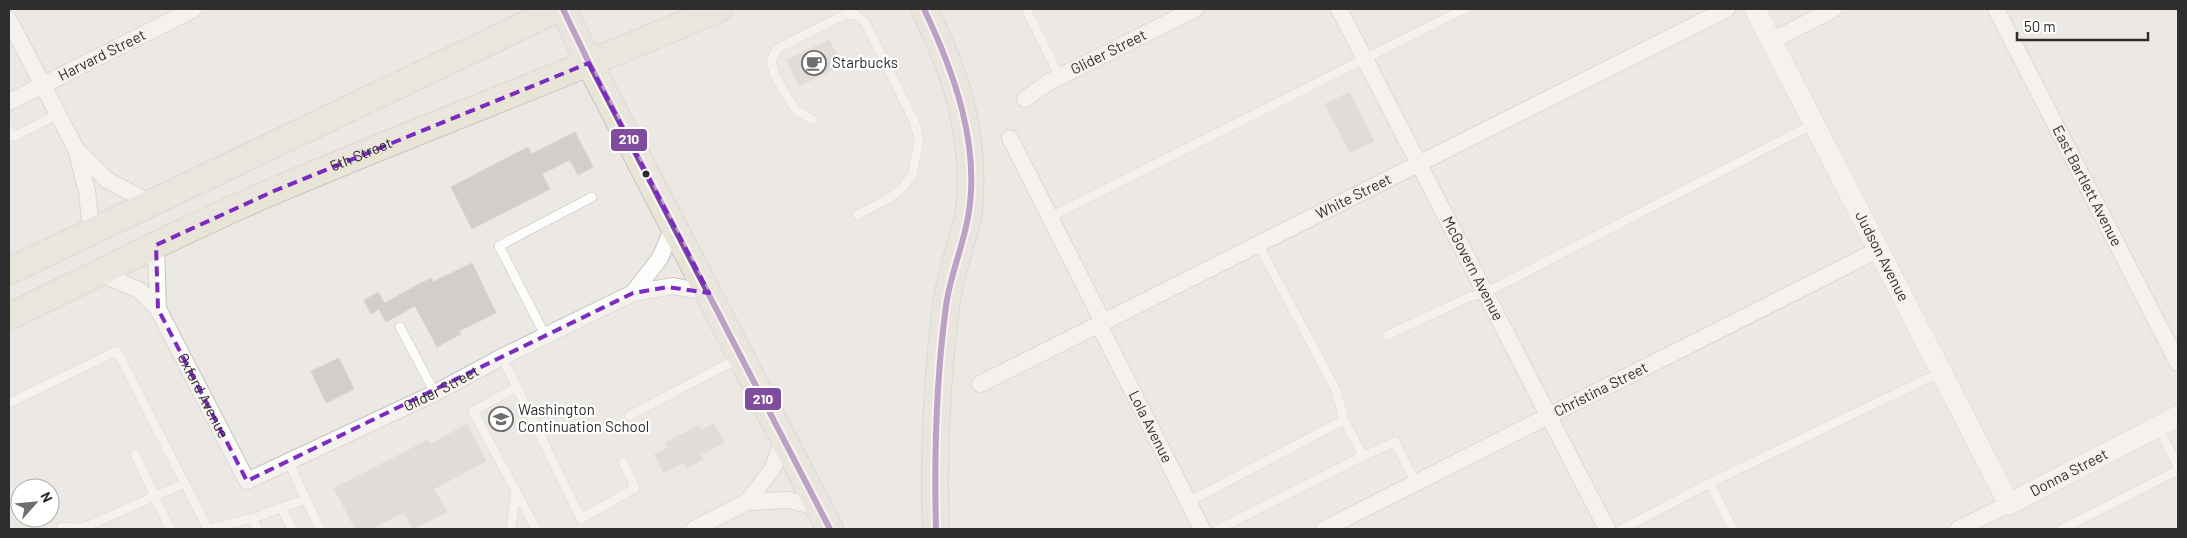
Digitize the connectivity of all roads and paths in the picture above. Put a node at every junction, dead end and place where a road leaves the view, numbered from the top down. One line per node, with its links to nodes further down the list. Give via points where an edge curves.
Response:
1 (194, 9): 19 (street, Harvard Street)
2 (558, 9): 30 (main road)
3 (563, 9): 17 (main road)
4 (719, 9): 17 (main road, 5th Street)
5 (924, 9): 90 (main road, via 944,49 964,106 970,156 969,211 947,300 942,335 934,472)
6 (1026, 9): 18 (lane)
7 (1195, 9): 18 (street, Glider Street)
8 (1339, 9): 16 (street, McGovern Avenue)
9 (1464, 9): 16 (lane)
10 (1727, 9): 28 (street, White Street)
11 (1754, 9): 15 (street, Judson Avenue)
12 (1834, 9): 15 (street)
13 (1996, 9): 51 (street, East Bartlett Avenue)
14 (9, 20): 19 (street)
15 (1771, 41): 24 (street, Judson Avenue)
16 (1365, 60): 28 (street, McGovern Avenue); 32 (lane)
17 (589, 63): 33 (main road); 36 (main road, 5th Street, via 283,187)
18 (1060, 77): 20 (street, Glider Street)
19 (43, 84): 21 (street, Harvard Street); 22 (street)
20 (1025, 99)
21 (9, 102)
22 (58, 114): 25 (lane, via 13,137); 27 (street)
23 (812, 120): 31 (lane, via 797,111 788,98 775,76 772,61 777,49 844,15 855,14 870,31 915,123 919,142 912,175 903,187 893,196)
24 (1814, 124): 37 (street, Judson Avenue); 42 (lane)
25 (9, 129)
26 (1010, 138): 32 (street, Lola Avenue)
27 (76, 149): 30 (street, via 107,180); 34 (street, via 87,191)
28 (1418, 164): 35 (street, White Street); 42 (street, McGovern Avenue)
29 (592, 197): 48 (lane, via 499,246)
30 (149, 202): 34 (main road)
31 (856, 215)
32 (1050, 217): 45 (street, Lola Avenue)
33 (674, 225): 40 (street, Glider Street, via 660,258); 41 (main road)
34 (90, 230): 38 (main road)
35 (1258, 244): 45 (street, White Street); 60 (lane, via 1336,390)
36 (156, 245): 39 (main road, 5th Street); 43 (street, Oxford Avenue)
37 (1878, 250): 52 (street, Judson Avenue); 58 (street, Christina Street)
38 (9, 271)
39 (99, 273): 43 (street, Oxford Avenue, via 140,290); 44 (main road, 5th Street)
40 (633, 293): 41 (street, Glider Street, via 673,286); 48 (street, Glider Street)
41 (709, 293): 50 (main road)
42 (1485, 293): 47 (lane, via 1469,297); 58 (street, McGovern Avenue)
43 (158, 309): 68 (street, Oxford Avenue)
44 (9, 317)
45 (1101, 323): 53 (street, White Street); 76 (street, Lola Avenue)
46 (400, 327): 55 (lane)
47 (1388, 335)
48 (545, 336): 49 (street, Glider Street)
49 (502, 357): 54 (lane); 55 (street, Glider Street)
50 (742, 357): 57 (lane); 62 (main road)
51 (2178, 363)
52 (1941, 372): 71 (lane); 77 (street, Judson Avenue)
53 (980, 384)
54 (517, 387): 66 (lane, via 581,519 636,488); 72 (lane, via 473,411)
55 (435, 393): 65 (street, Glider Street)
56 (9, 403): 69 (lane, via 117,351)
57 (629, 416)
58 (1549, 416): 70 (street, Christina Street); 94 (street, McGovern Avenue)
59 (2178, 416): 61 (street, Donna Street)
60 (1344, 420): 64 (lane); 76 (lane)
61 (2158, 426): 67 (lane); 77 (street, Donna Street)
62 (783, 439): 75 (street, via 773,468); 80 (main road)
63 (135, 454): 73 (lane)
64 (1363, 456): 70 (lane, via 1395,442); 92 (lane)
65 (288, 461): 68 (street, Glider Street); 74 (lane)
66 (623, 462)
67 (2178, 468): 98 (lane)
68 (247, 481)
69 (185, 483): 73 (lane); 83 (lane)
70 (1416, 483): 93 (street, Christina Street)
71 (1710, 483): 95 (lane); 96 (lane)
72 (516, 491): 87 (lane); 88 (lane)
73 (154, 496): 81 (lane, via 83,528); 82 (lane)
74 (306, 500): 78 (lane); 86 (lane)
75 (747, 502): 80 (street, via 788,500); 89 (street)
76 (1188, 502): 91 (street, Lola Avenue)
77 (2008, 504): 97 (street, Donna Street)
78 (281, 508): 79 (lane); 85 (lane)
79 (253, 518): 83 (lane); 84 (lane)
80 (824, 518)
81 (61, 527)
82 (170, 529)
83 (208, 529)
84 (257, 529)
85 (292, 529)
86 (320, 529)
87 (511, 529)
88 (536, 529)
89 (694, 529)
90 (936, 529)
91 (1202, 529)
92 (1218, 529)
93 (1324, 529)
94 (1607, 529)
95 (1622, 529)
96 (1733, 529)
97 (1958, 529)
98 (2062, 529)

